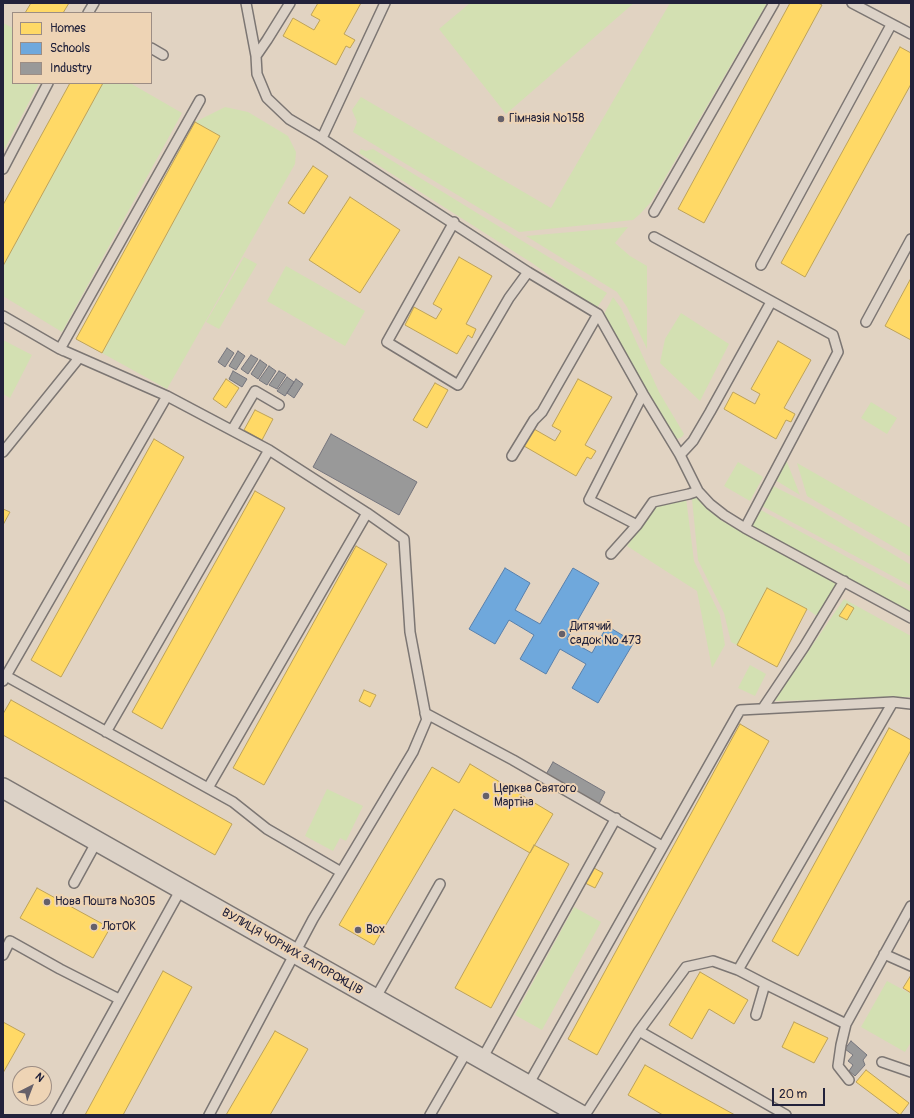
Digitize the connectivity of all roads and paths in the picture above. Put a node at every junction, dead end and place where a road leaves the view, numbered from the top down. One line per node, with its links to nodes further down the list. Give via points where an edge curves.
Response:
1 (94, 3): 7 (lane)
2 (246, 3): 12 (lane)
3 (290, 3): 12 (lane)
4 (385, 3): 15 (lane)
5 (774, 3): 17 (lane)
6 (852, 3): 8 (lane)
7 (89, 12)
8 (892, 25): 9 (lane); 21 (lane)
9 (911, 34)
10 (152, 49): 11 (lane)
11 (163, 55)
12 (256, 56): 15 (lane, via 257,74 267,98 288,119)
13 (47, 84): 16 (lane)
14 (200, 100): 27 (lane)
15 (322, 138): 18 (lane)
16 (3, 169)
17 (654, 212)
18 (454, 222): 22 (lane); 22 (lane, via 387,342 458,385 509,298)
19 (654, 237): 23 (lane)
20 (911, 239): 26 (lane)
21 (761, 265)
22 (528, 272): 24 (lane)
23 (771, 302): 35 (lane, via 693,441); 40 (lane, via 833,335 838,352)
24 (598, 314): 29 (lane); 36 (lane, via 542,412 534,420)
25 (3, 316): 27 (lane)
26 (866, 322)
27 (60, 349): 28 (lane)
28 (79, 358): 30 (lane); 34 (lane)
29 (643, 394): 35 (lane); 39 (lane, via 589,500)
30 (167, 396): 32 (lane); 44 (lane)
31 (279, 405): 32 (lane, via 255,391)
32 (232, 430): 33 (lane)
33 (269, 450): 38 (lane); 49 (lane)
34 (3, 452)
35 (680, 455): 37 (lane)
36 (512, 456)
37 (698, 490): 39 (lane, via 653,502); 40 (lane, via 710,504)
38 (367, 513): 48 (lane, via 404,539 410,632); 51 (lane)
39 (637, 525): 41 (lane)
40 (745, 528): 42 (lane)
41 (611, 554)
42 (844, 582): 43 (lane); 47 (lane)
43 (911, 618)
44 (4, 678): 49 (lane)
45 (893, 702): 46 (lane); 47 (lane); 64 (lane)
46 (911, 704)
47 (763, 708): 54 (lane, via 740,710)
48 (425, 713): 52 (lane); 55 (lane, via 426,719 413,752)
49 (106, 732): 51 (lane)
50 (3, 788): 53 (street, ВУЛИЦЯ ЧОРНИХ ЗАПОРОЖЦІВ)
51 (208, 788): 55 (lane, via 233,802 267,829)
52 (616, 818): 54 (lane); 71 (lane)
53 (97, 841): 56 (lane); 58 (street, ВУЛИЦЯ ЧОРНИХ ЗАПОРОЖЦІВ)
54 (662, 846): 75 (lane)
55 (341, 872): 60 (lane)
56 (74, 883)
57 (440, 884): 66 (lane)
58 (181, 889): 60 (street, ВУЛИЦЯ ЧОРНИХ ЗАПОРОЖЦІВ); 67 (lane)
59 (911, 906): 61 (lane)
60 (295, 953): 66 (street, ВУЛИЦЯ ЧОРНИХ ЗАПОРОЖЦІВ); 77 (lane)
61 (884, 954): 63 (lane); 69 (lane)
62 (3, 955): 67 (lane, via 10,941)
63 (911, 966)
64 (738, 970): 65 (lane); 70 (lane, via 713,961 686,967)
65 (765, 984): 68 (lane); 69 (lane)
66 (375, 999): 71 (street, ВУЛИЦЯ ЧОРНИХ ЗАПОРОЖЦІВ)
67 (119, 1000): 76 (lane)
68 (756, 1015)
69 (846, 1024): 74 (lane, via 838,1066)
70 (639, 1031): 80 (lane); 81 (lane)
71 (474, 1055): 75 (street, ВУЛИЦЯ ЧОРНИХ ЗАПОРОЖЦІВ); 78 (lane)
72 (882, 1062): 73 (lane)
73 (911, 1072)
74 (849, 1080)
75 (528, 1085): 79 (street, ВУЛИЦЯ ЧОРНИХ ЗАПОРОЖЦІВ)
76 (56, 1115)
77 (209, 1115)
78 (430, 1115)
79 (580, 1115)
80 (585, 1115)
81 (786, 1115)

